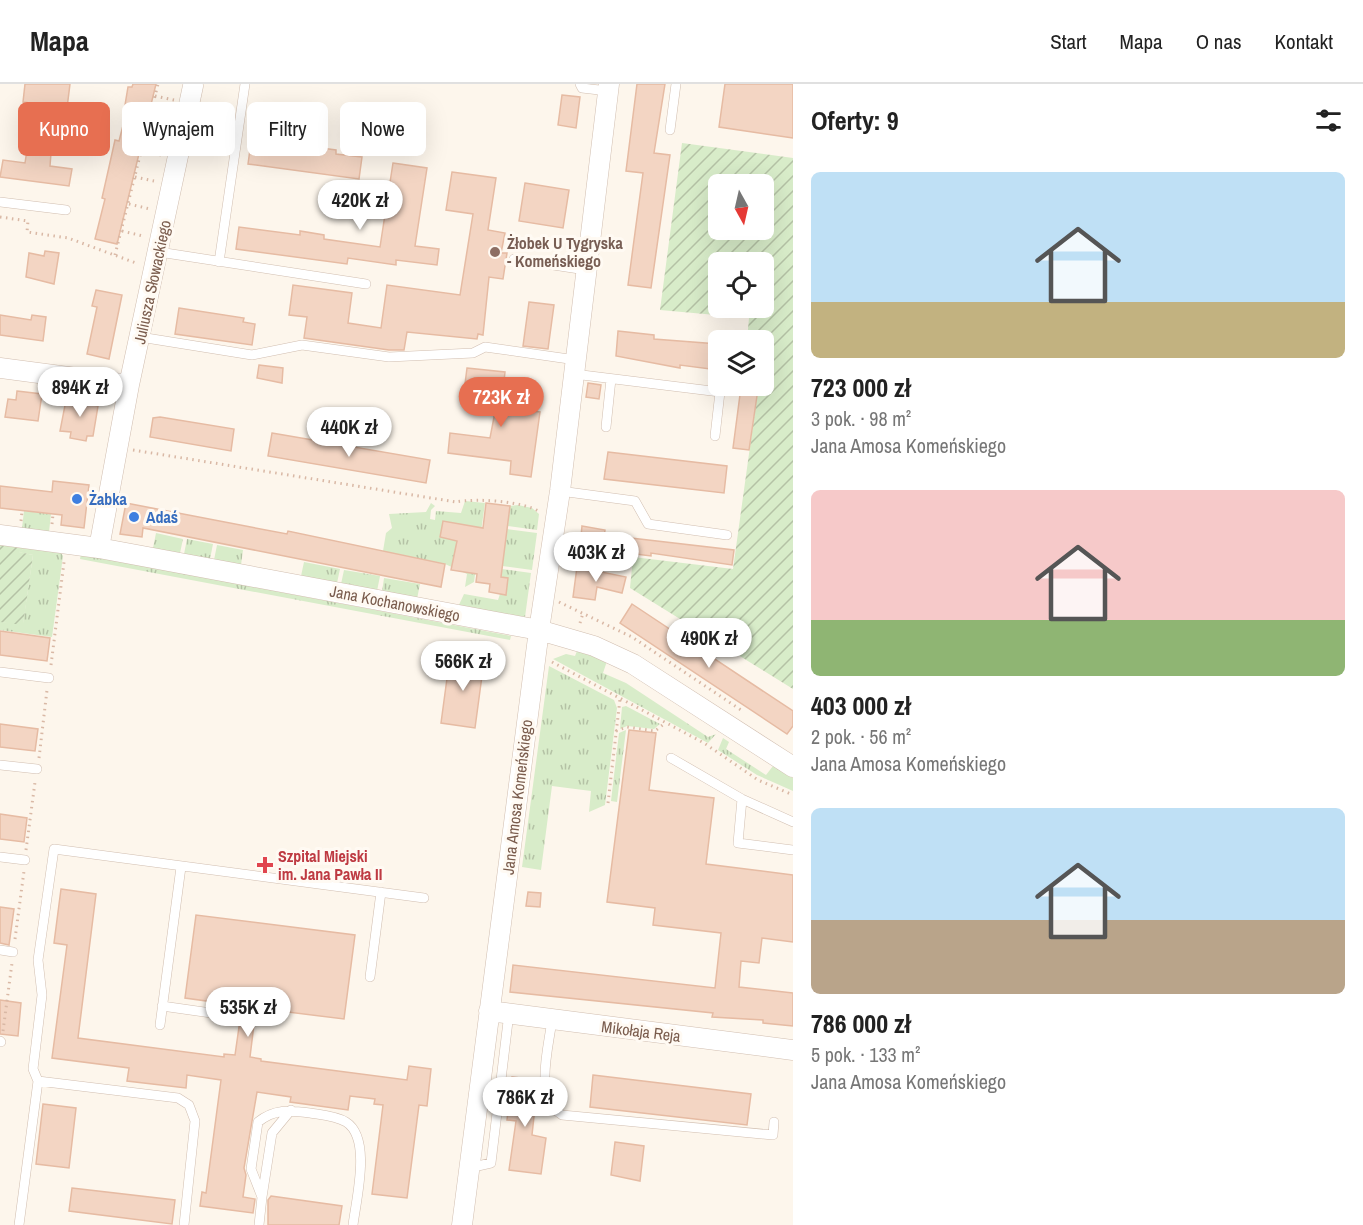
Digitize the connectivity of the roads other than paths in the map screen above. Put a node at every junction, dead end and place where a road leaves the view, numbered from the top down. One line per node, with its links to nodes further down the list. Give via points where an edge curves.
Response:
1 (245, 84): 11 (lane)
2 (580, 84): 5 (lane, via 582,88)
3 (676, 84): 6 (lane)
4 (193, 85): 10 (street, Juliusza Słowackiego)
5 (609, 88): 12 (street, Jana Amosa Komeńskiego)
6 (670, 130)
7 (0, 202): 8 (lane)
8 (66, 210)
9 (514, 259): 12 (lane)
10 (157, 260): 11 (lane); 14 (street, Juliusza Słowackiego)
11 (219, 262): 13 (lane)
12 (586, 270): 15 (street, Jana Amosa Komeńskiego)
13 (366, 284)
14 (140, 337): 15 (lane, via 252,355 302,345 389,357 473,353 485,347); 18 (street, Juliusza Słowackiego)
15 (575, 367): 17 (lane); 21 (street, Jana Amosa Komeńskiego)
16 (0, 368): 18 (street)
17 (611, 379): 19 (lane); 20 (lane, via 720,392)
18 (129, 385): 24 (street, Juliusza Słowackiego)
19 (606, 427)
20 (715, 436)
21 (561, 491): 23 (lane, via 635,501 648,524); 25 (street, Jana Amosa Komeńskiego)
22 (0, 535): 24 (street, Jana Kochanowskiego)
23 (727, 535)
24 (99, 548): 25 (street, Jana Kochanowskiego)
25 (539, 630): 30 (street, Jana Kochanowskiego, via 594,646 633,664); 44 (street, Jana Amosa Komeńskiego)
26 (0, 672): 27 (lane)
27 (49, 678)
28 (672, 758): 32 (lane)
29 (0, 765): 31 (lane)
30 (793, 767)
31 (37, 769)
32 (742, 799): 33 (lane); 34 (lane, via 738,843)
33 (793, 822)
34 (793, 850)
35 (0, 857): 36 (lane)
36 (25, 860)
37 (181, 867): 38 (lane); 43 (lane); 49 (lane, via 54,849 38,960 42,995 33,1069)
38 (381, 892): 39 (lane); 42 (lane)
39 (424, 898)
40 (0, 950): 41 (lane)
41 (13, 952)
42 (370, 977)
43 (162, 1006): 45 (lane); 47 (lane)
44 (499, 1012): 46 (street, Mikołaja Reja); 57 (street, Jana Amosa Komeńskiego)
45 (232, 1016)
46 (552, 1019): 48 (street, Mikołaja Reja); 51 (lane, via 546,1095 554,1110 562,1115 773,1135)
47 (160, 1025)
48 (793, 1050)
49 (38, 1081): 53 (lane); 54 (lane, via 178,1098 189,1105 195,1121)
50 (291, 1110): 52 (lane, via 272,1132); 52 (lane, via 270,1112 258,1122 251,1169); 56 (lane, via 348,1122 358,1137 361,1152)
51 (774, 1122)
52 (262, 1197): 55 (lane)
53 (20, 1225)
54 (184, 1225)
55 (259, 1225)
56 (353, 1225)
57 (462, 1225)

